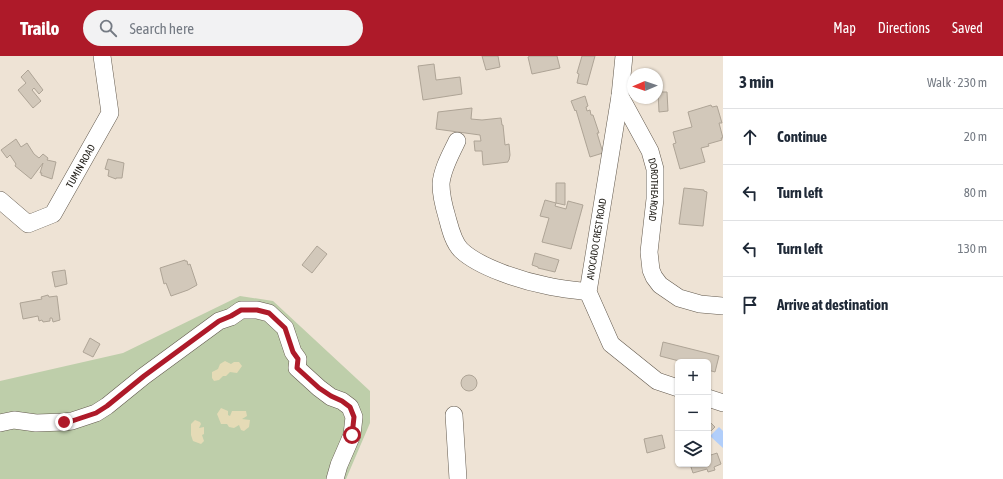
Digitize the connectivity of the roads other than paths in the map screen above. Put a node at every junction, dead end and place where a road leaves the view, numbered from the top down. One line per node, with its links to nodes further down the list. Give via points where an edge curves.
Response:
1 (102, 56): 5 (street, TUMIN ROAD, via 110,113 53,214 28,224)
2 (624, 56): 3 (street)
3 (620, 96): 6 (street, AVOCADO CREST ROAD); 7 (street, DOROTHEA ROAD, via 650,151 655,169 649,259 654,277 679,298 700,304)
4 (457, 141): 6 (street, via 441,184 453,238 461,249 479,263 518,278)
5 (0, 200)
6 (588, 292): 8 (street, AVOCADO CREST ROAD, via 611,344 657,381)
7 (723, 306)
8 (675, 387)
9 (711, 399): 10 (street)
10 (723, 403)
11 (454, 415): 14 (street)
12 (0, 423): 13 (street, via 14,420 36,423 64,422 96,413 219,321 241,310 257,310 269,313 285,328 298,359 297,368 304,376 350,407 354,417 352,435)
13 (335, 479)
14 (458, 479)

